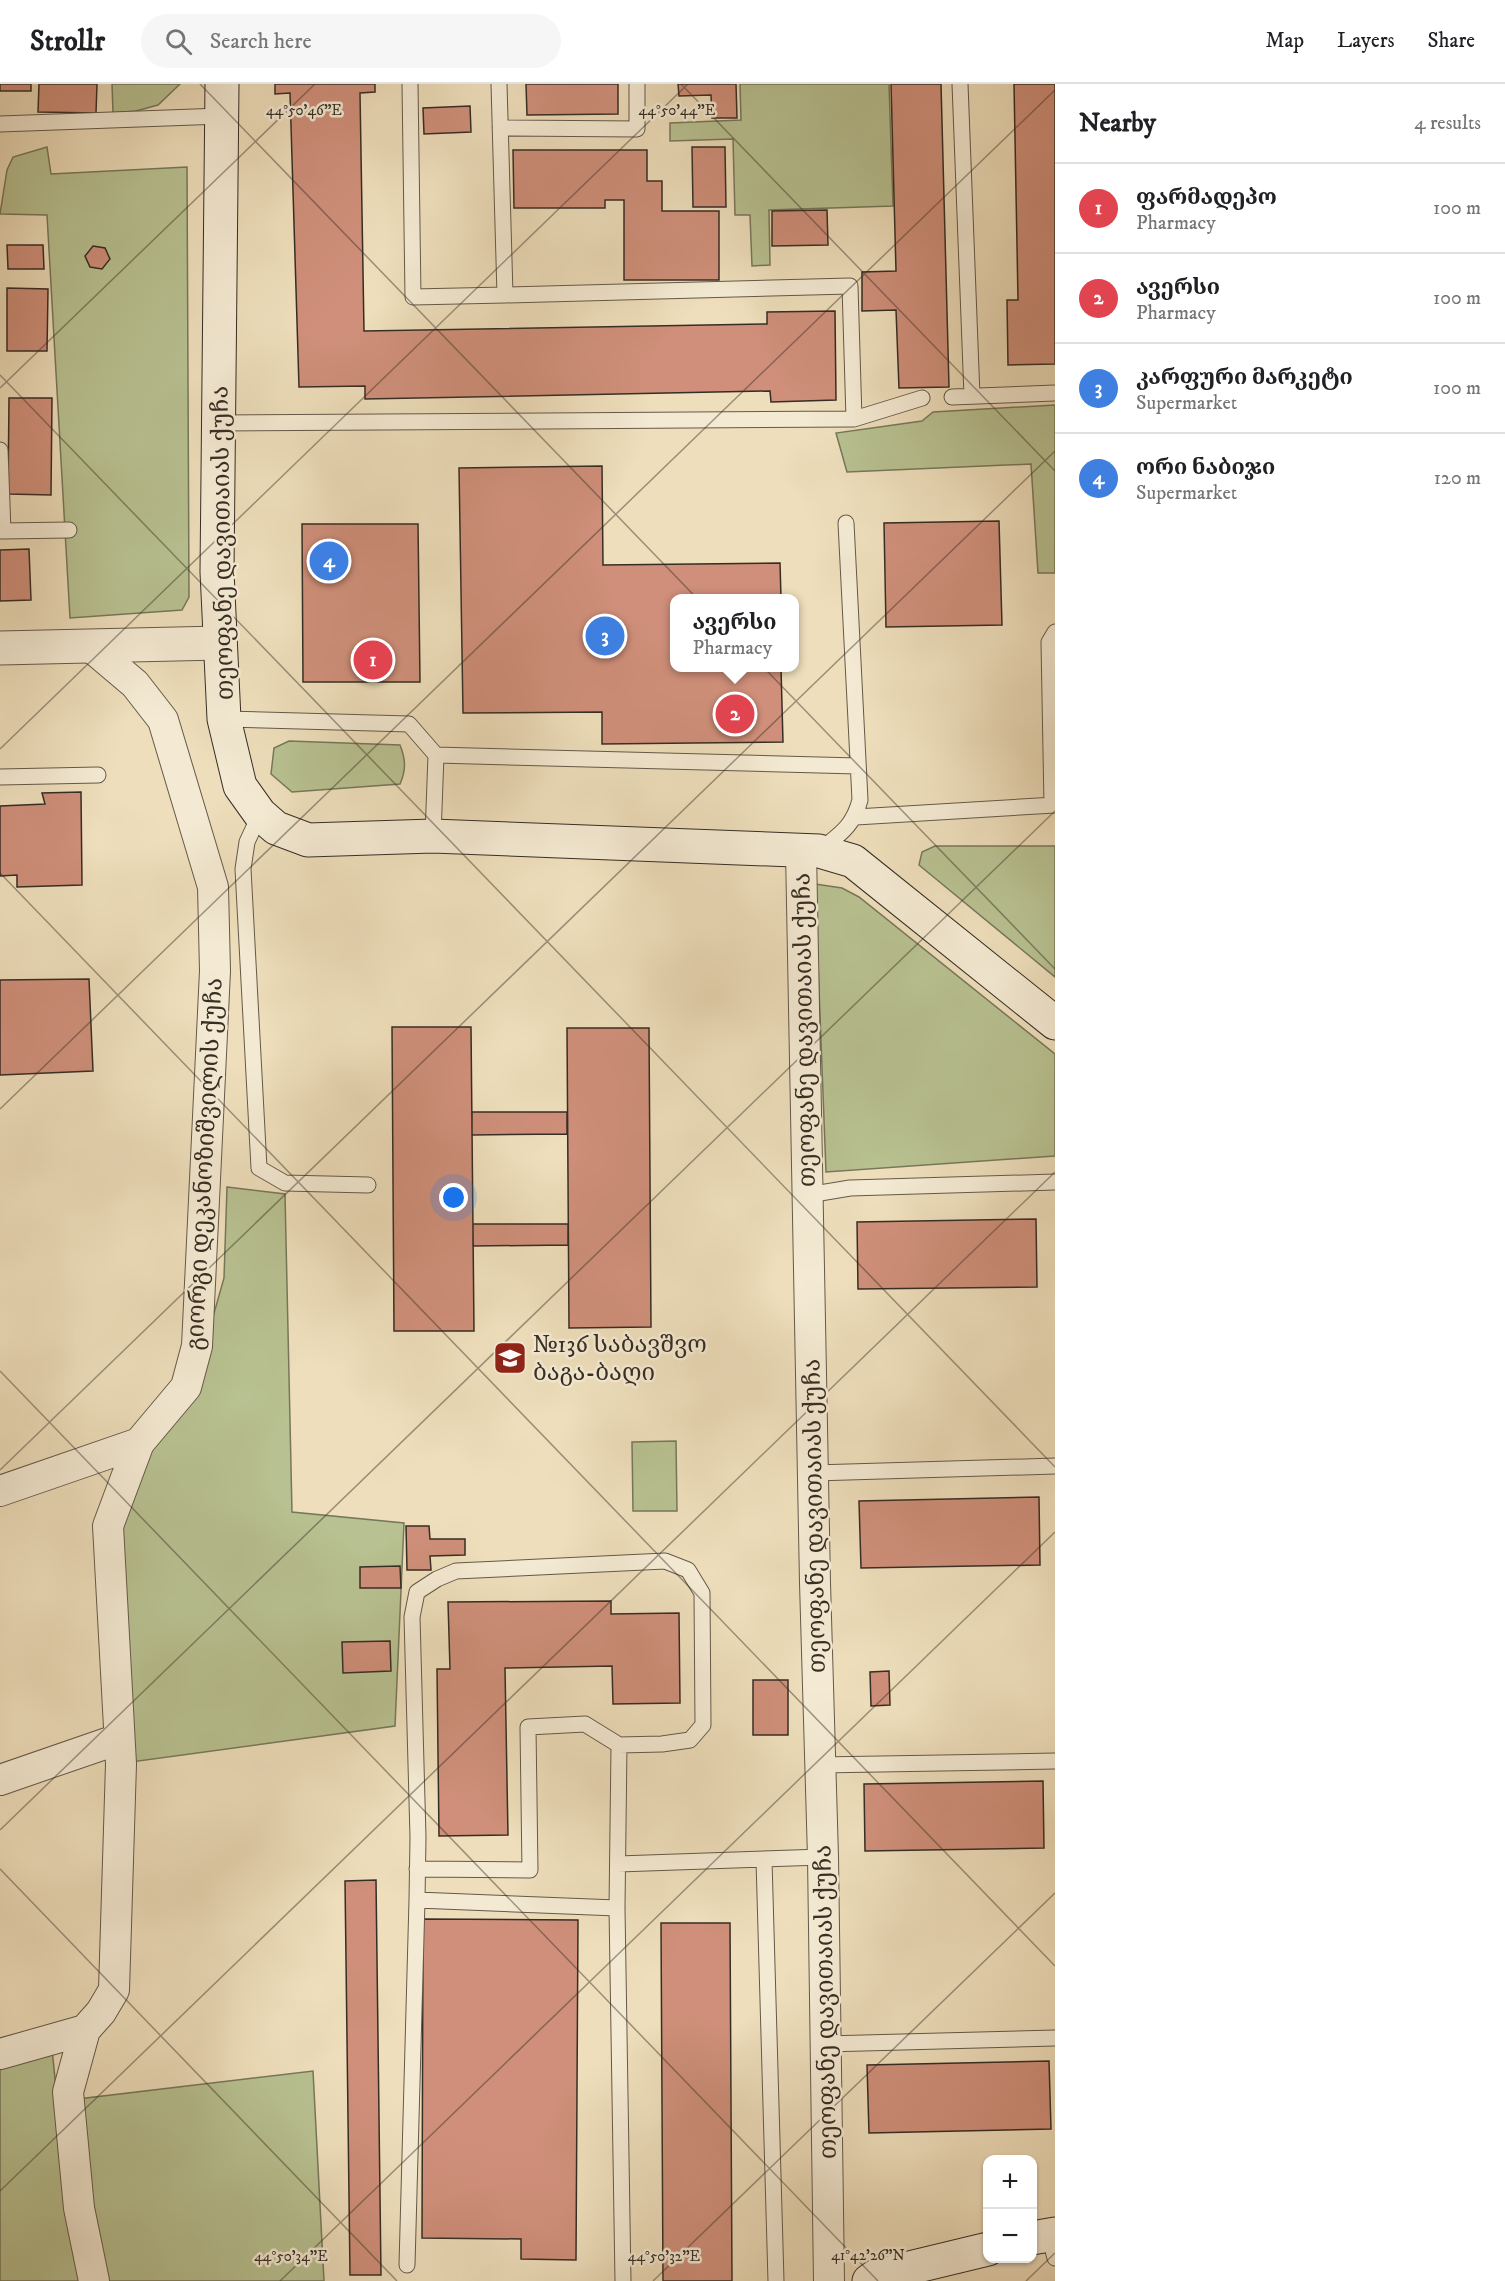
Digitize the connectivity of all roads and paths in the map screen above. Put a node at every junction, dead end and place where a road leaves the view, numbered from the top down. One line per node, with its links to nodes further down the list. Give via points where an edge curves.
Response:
1 (222, 84): 6 (main road, თეოფანე დავითაიას ქუჩა)
2 (411, 84): 9 (lane, via 413,297)
3 (499, 84): 8 (lane)
4 (637, 84): 8 (lane, via 637,129)
5 (960, 84): 11 (lane)
6 (222, 116): 7 (lane); 15 (main road, თეოფანე დავითაიას ქუჩა)
7 (0, 124)
8 (500, 128): 9 (lane)
9 (505, 295): 14 (lane, via 850,286)
10 (1055, 393): 11 (lane)
11 (972, 396): 12 (lane)
12 (952, 397)
13 (922, 398): 14 (lane)
14 (854, 419): 15 (lane)
15 (219, 423): 21 (main road, თეოფანე დავითაიას ქუჩა)
16 (0, 450): 19 (lane)
17 (846, 523): 26 (lane)
18 (69, 530): 19 (lane)
19 (2, 531)
20 (1055, 632): 29 (lane, via 1049,642)
21 (219, 643): 22 (main road); 24 (main road, თეოფანე დავითაიას ქუჩა)
22 (90, 646): 23 (main road); 38 (street, გიორგი დეკანოზიშვილის ქუჩა, via 135,684 163,720 213,887 215,971 197,1346 186,1387)
23 (0, 648)
24 (224, 719): 25 (lane, via 408,724); 30 (main road, თეოფანე დავითაიას ქუჩა, via 240,786)
25 (436, 756): 26 (lane); 32 (lane)
26 (857, 766): 31 (lane, via 860,800)
27 (98, 775): 28 (lane)
28 (0, 777)
29 (1053, 805): 31 (lane)
30 (260, 814): 32 (main road, თეოფანე დავითაიას ქუჩა, via 276,828 308,840); 36 (lane, via 247,842 243,869 259,1168 285,1183)
31 (856, 817): 33 (lane, via 849,828)
32 (433, 836): 33 (main road, თეოფანე დავითაიას ქუჩა)
33 (810, 851): 34 (main road, via 853,861); 37 (street, თეოფანე დავითაიას ქუჩა)
34 (1055, 1023)
35 (1055, 1182): 37 (lane, via 850,1188)
36 (368, 1185)
37 (808, 1195): 40 (street, თეოფანე დავითაიას ქუჩა)
38 (139, 1443): 41 (street); 42 (street, გიორგი დეკანოზიშვილის ქუჩა, via 108,1526)
39 (1055, 1466): 40 (lane)
40 (814, 1473): 45 (street, თეოფანე დავითაიას ქუჩა)
41 (0, 1491)
42 (119, 1739): 46 (street); 53 (street, გიორგი დეკანოზიშვილის ქუჩა, via 114,1990)
43 (619, 1745): 49 (lane); 50 (lane, via 585,1724 528,1727 530,1870); 50 (lane, via 690,1740 703,1725 702,1593 688,1570 665,1561 456,1571 436,1579 417,1592 412,1617)
44 (1055, 1761): 45 (lane)
45 (819, 1765): 47 (street, თეოფანე დავითაიას ქუჩა)
46 (0, 1780)
47 (823, 1857): 48 (lane); 55 (street, თეოფანე დავითაიას ქუჩა)
48 (764, 1860): 49 (lane); 61 (lane)
49 (618, 1864): 52 (lane)
50 (417, 1869): 51 (lane)
51 (417, 1900): 52 (lane); 58 (lane)
52 (617, 1908): 60 (lane)
53 (85, 2030): 56 (street); 59 (street, via 68,2092 79,2208)
54 (1055, 2038): 55 (lane)
55 (825, 2044): 62 (street, თეოფანე დავითაიას ქუჩა)
56 (0, 2054)
57 (983, 2250): 63 (main road)
58 (407, 2265)
59 (94, 2281)
60 (623, 2281)
61 (776, 2281)
62 (829, 2281)
63 (869, 2281)

